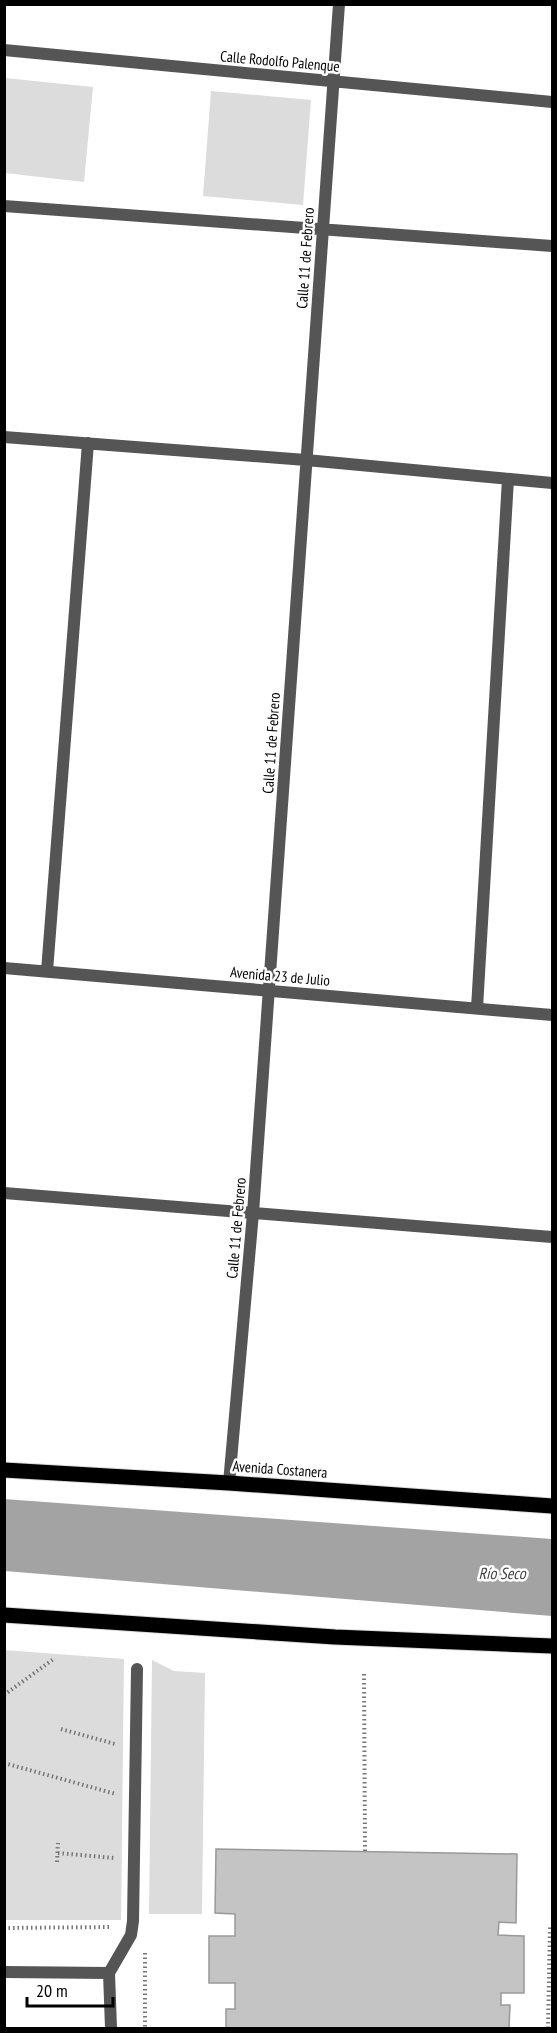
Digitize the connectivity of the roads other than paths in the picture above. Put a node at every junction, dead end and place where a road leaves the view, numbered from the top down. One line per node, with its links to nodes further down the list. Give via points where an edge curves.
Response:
1 (339, 4): 3 (street, Calle 11 de Febrero)
2 (4, 50): 3 (street, Calle Rodolfo Palenque)
3 (333, 81): 4 (street, Calle Rodolfo Palenque); 6 (street, Calle 11 de Febrero)
4 (552, 102)
5 (4, 206): 6 (street)
6 (323, 228): 7 (street); 10 (street, Calle 11 de Febrero)
7 (552, 246)
8 (4, 437): 9 (street)
9 (88, 444): 10 (street); 14 (street)
10 (306, 460): 11 (street); 15 (street, Calle 11 de Febrero)
11 (508, 478): 12 (street); 16 (street)
12 (552, 483)
13 (4, 968): 14 (street, Avenida 23 de Julio)
14 (47, 971): 15 (street, Avenida 23 de Julio)
15 (268, 990): 16 (street, Avenida 23 de Julio); 19 (street, Calle 11 de Febrero)
16 (477, 1008): 17 (street, Avenida 23 de Julio)
17 (552, 1015)
18 (4, 1193): 19 (street)
19 (253, 1212): 20 (street); 22 (street, Calle 11 de Febrero)
20 (552, 1237)
21 (4, 1470): 22 (main road, Avenida Costanera)
22 (230, 1483): 23 (main road, Avenida Costanera)
23 (552, 1506)
24 (4, 1615): 25 (main road, via 335,1637)
25 (552, 1646)
26 (136, 1669): 28 (street, via 133,1921 131,1935)
27 (4, 1972): 28 (street)
28 (109, 1973): 29 (street)
29 (111, 2028)

